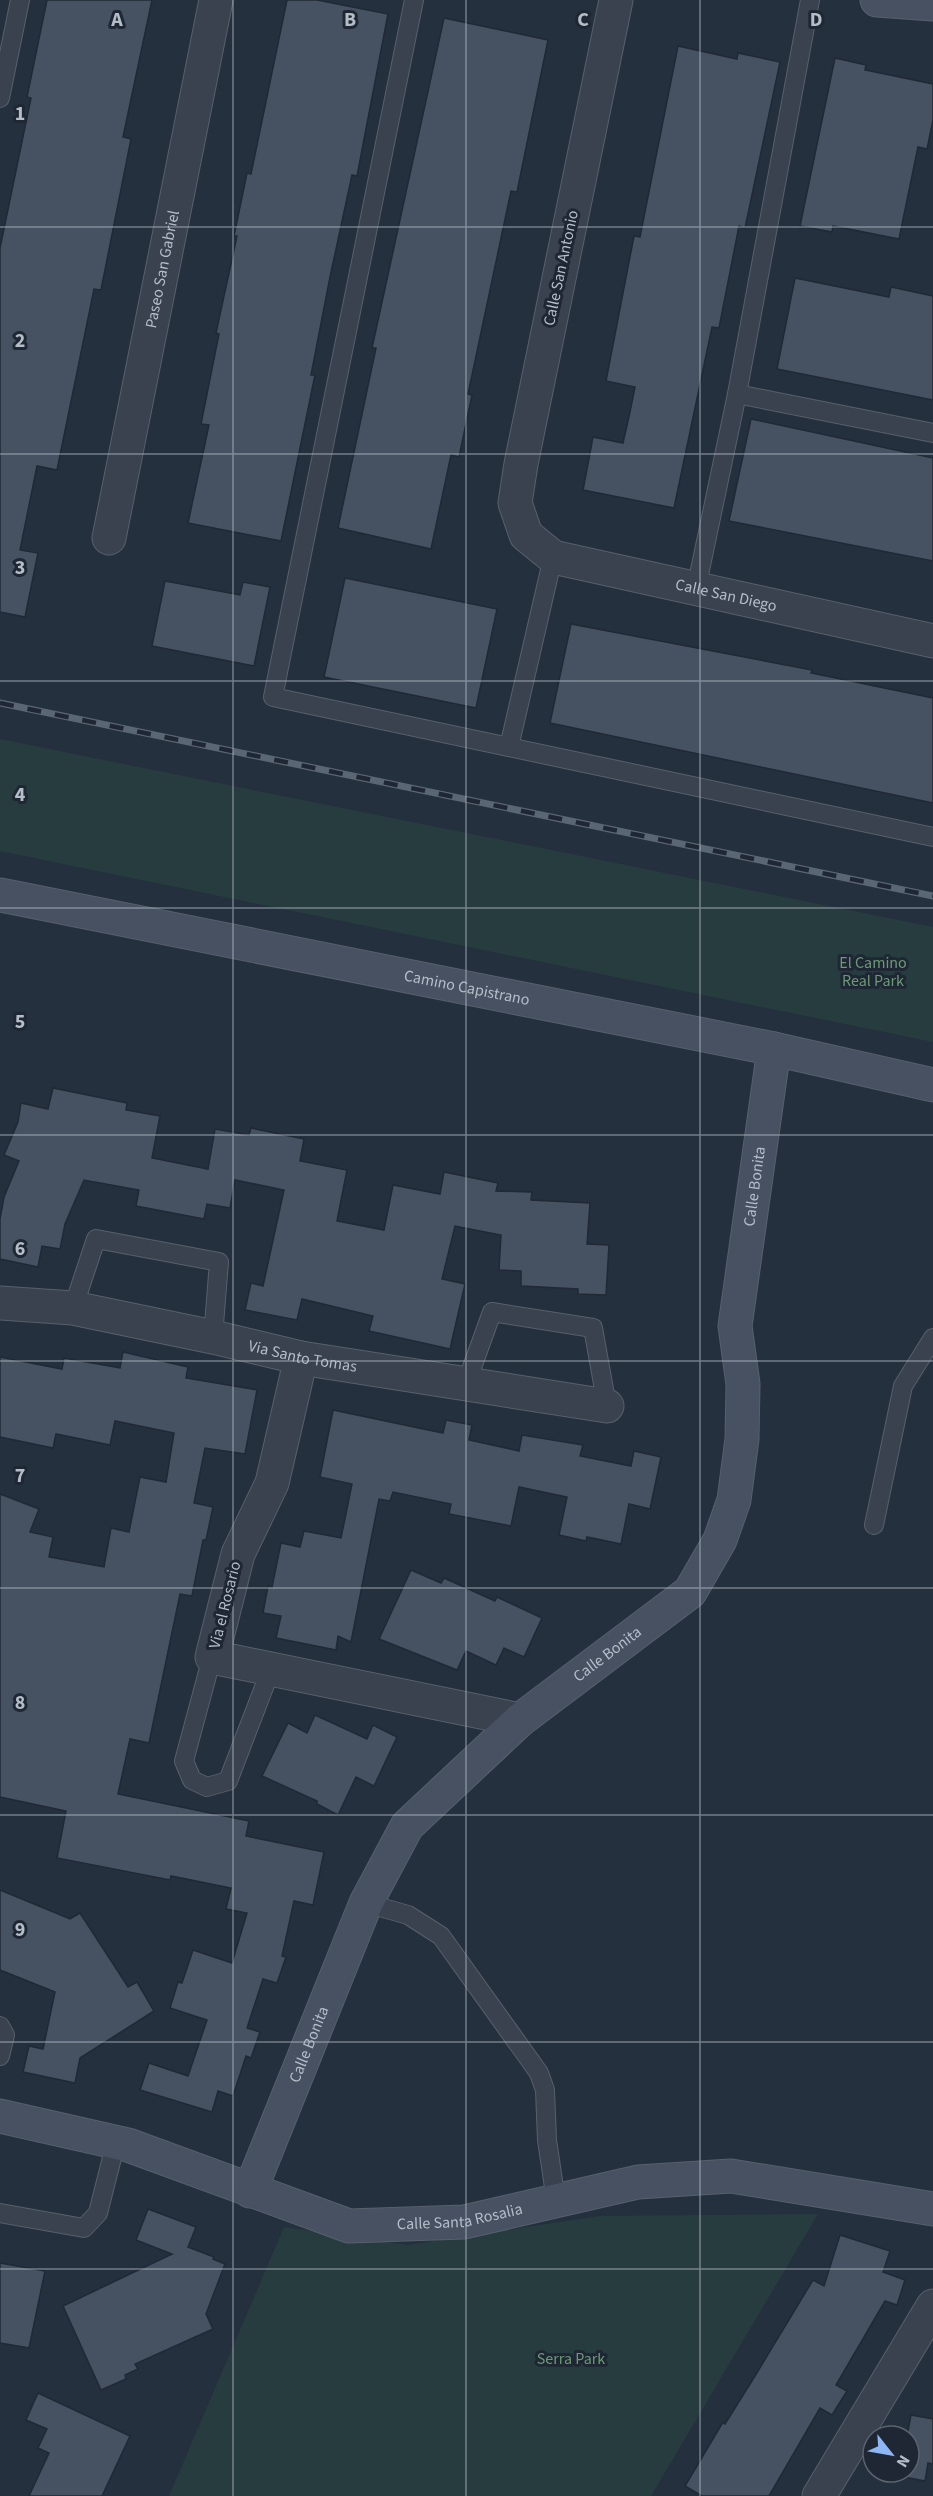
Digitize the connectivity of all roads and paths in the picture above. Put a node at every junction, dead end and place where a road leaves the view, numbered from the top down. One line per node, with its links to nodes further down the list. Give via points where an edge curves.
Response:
1 (20, 0): 8 (lane)
2 (216, 0): 12 (street, Paseo San Gabriel)
3 (414, 0): 16 (lane, via 273,697)
4 (616, 0): 11 (street, Calle San Antonio, via 521,464 515,503)
5 (810, 0): 9 (lane)
6 (878, 0): 7 (street)
7 (933, 4)
8 (0, 98)
9 (737, 394): 10 (lane); 14 (lane)
10 (933, 433)
11 (526, 535): 13 (street, Calle San Diego)
12 (109, 538)
13 (553, 557): 14 (street, Calle San Diego); 16 (lane)
14 (696, 589): 15 (street, Calle San Diego)
15 (933, 641)
16 (509, 747): 17 (lane)
17 (933, 837)
18 (0, 895): 19 (street, Camino Capistrano)
19 (774, 1049): 20 (street, Camino Capistrano); 31 (street, Calle Bonita, via 735,1326 743,1384 742,1439 734,1500 720,1540 690,1592)
20 (933, 1085)
21 (0, 1303): 22 (street, Via Santo Tomas)
22 (73, 1308): 23 (street, Via Santo Tomas); 23 (lane, via 96,1239 219,1262)
23 (213, 1337): 25 (street, Via Santo Tomas)
24 (933, 1338): 28 (lane, via 903,1386)
25 (301, 1358): 26 (street, Via Santo Tomas); 29 (street, Via el Rosario, via 272,1483 238,1554)
26 (466, 1384): 27 (street, Via Santo Tomas); 27 (lane, via 492,1312 582,1326 593,1328)
27 (607, 1406)
28 (874, 1525)
29 (212, 1657): 30 (street, Via el Rosario); 30 (lane, via 184,1761 192,1780 207,1787 228,1781)
30 (271, 1669): 31 (street, Via el Rosario)
31 (520, 1719): 32 (street, Calle Bonita, via 407,1826)
32 (366, 1903): 37 (street, Calle Bonita); 38 (lane, via 408,1915 441,1936 539,2073 545,2090)
33 (0, 2026): 34 (lane, via 5,2035)
34 (0, 2056)
35 (0, 2116): 36 (street, Calle Santa Rosalia)
36 (116, 2142): 37 (street, Calle Santa Rosalia); 40 (lane, via 98,2213 84,2228)
37 (250, 2191): 38 (street, Calle Santa Rosalia, via 349,2226 464,2222)
38 (556, 2201): 39 (street, Calle Santa Rosalia, via 638,2182 731,2176)
39 (933, 2209)
40 (0, 2212)
41 (933, 2306): 42 (street)
42 (828, 2494)

